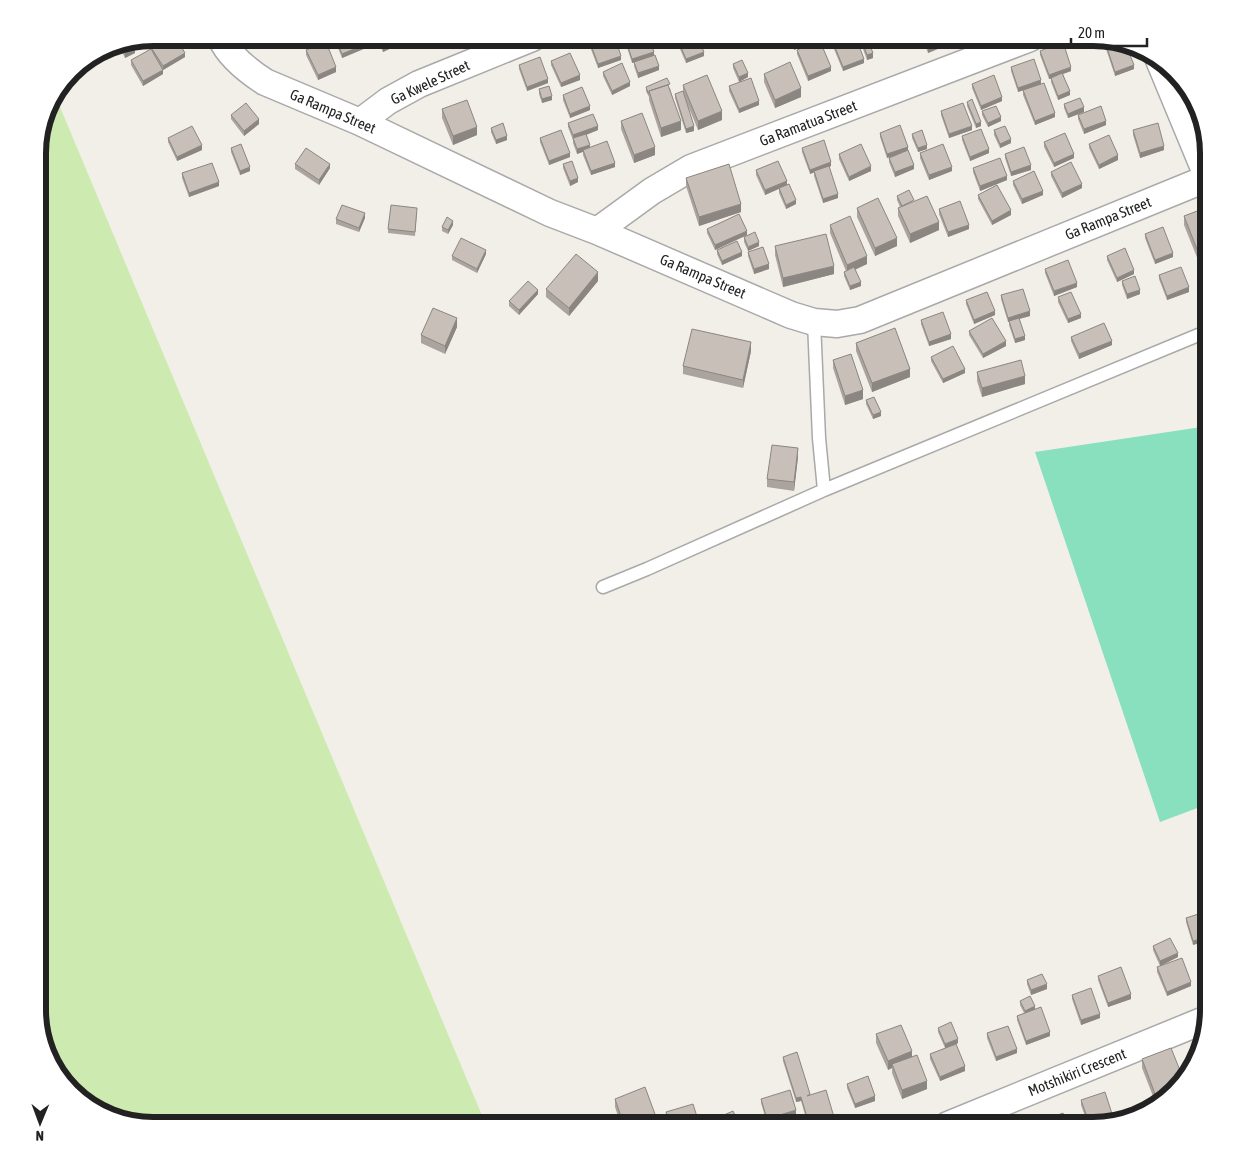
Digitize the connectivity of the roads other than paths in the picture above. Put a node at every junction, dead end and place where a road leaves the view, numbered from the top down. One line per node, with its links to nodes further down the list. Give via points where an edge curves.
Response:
1 (226, 46): 5 (street, Ga Rampa Street, via 264,82)
2 (512, 46): 5 (street, Ga Kwele Street, via 419,84)
3 (1009, 46): 8 (street, Ga Ramatua Street, via 691,168 652,191)
4 (1165, 75): 6 (street)
5 (360, 122): 8 (street, Ga Rampa Street, via 550,213)
6 (1200, 159)
7 (1200, 181): 9 (street, Ga Rampa Street, via 860,320 837,324)
8 (597, 231): 9 (street, Ga Rampa Street)
9 (814, 322): 11 (lane)
10 (1200, 334): 11 (lane)
11 (824, 490): 12 (lane)
12 (603, 587)
13 (1199, 1022): 14 (street, Motshikiri Crescent)
14 (968, 1117)

